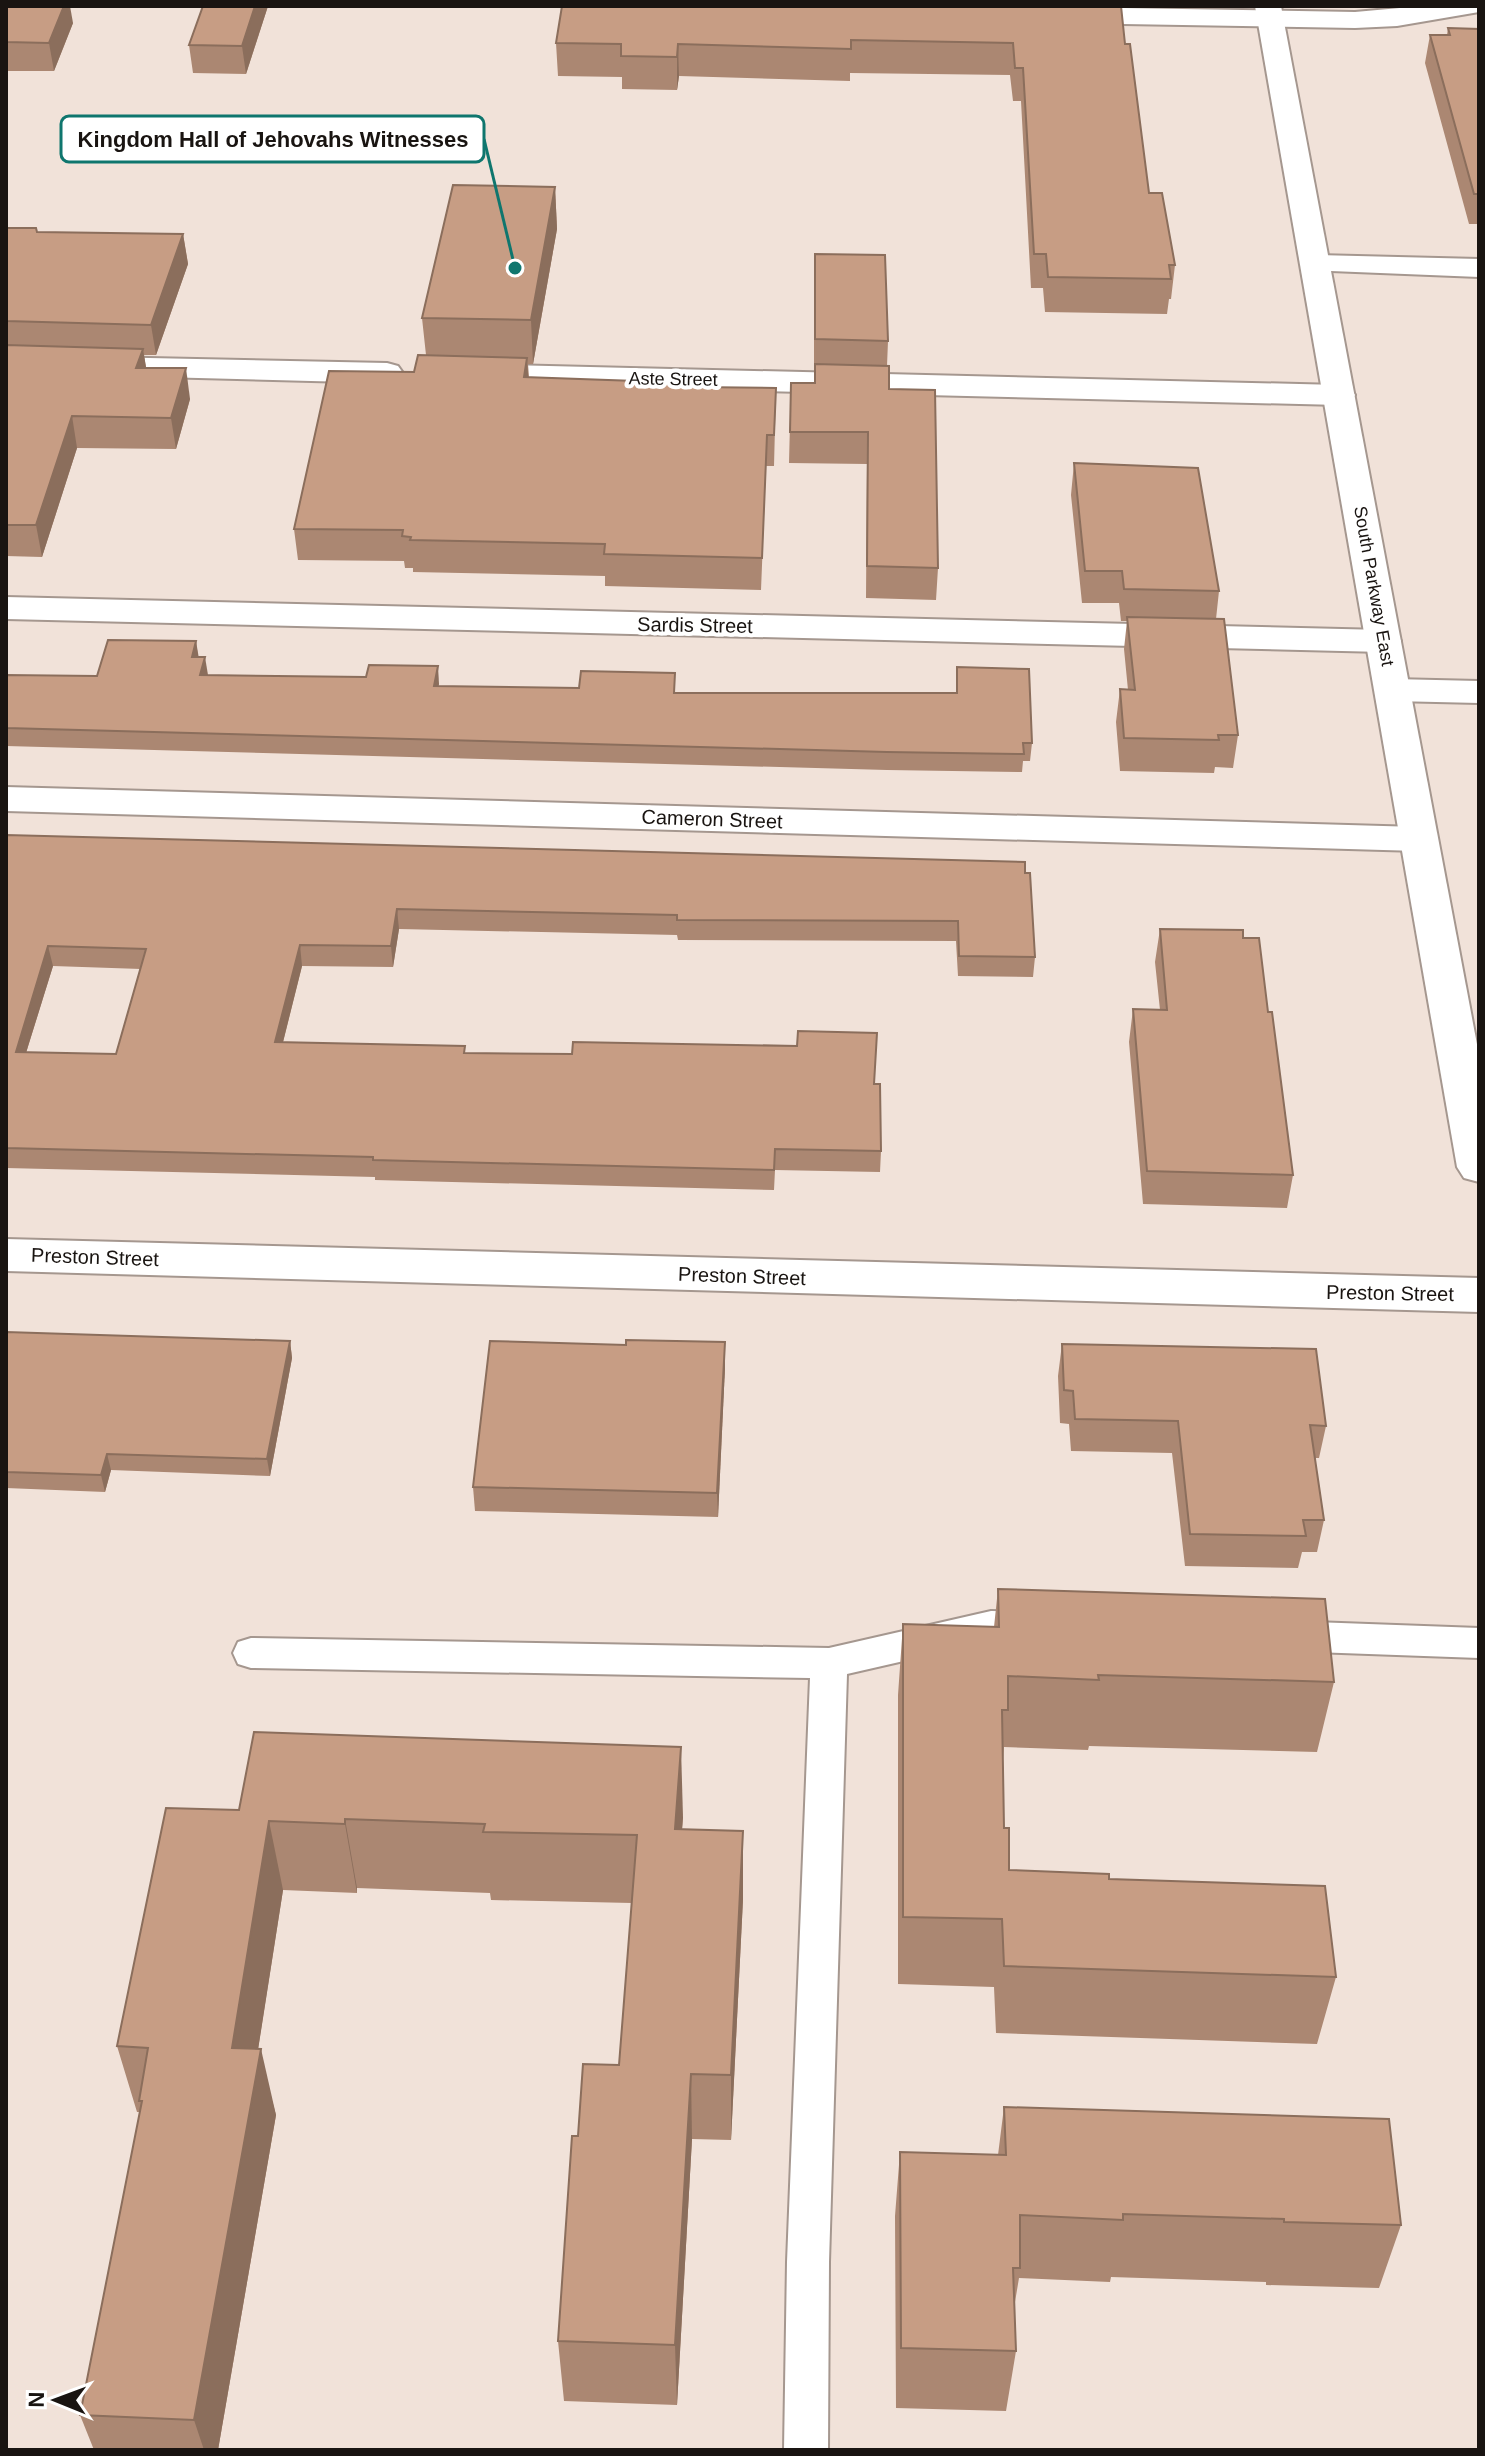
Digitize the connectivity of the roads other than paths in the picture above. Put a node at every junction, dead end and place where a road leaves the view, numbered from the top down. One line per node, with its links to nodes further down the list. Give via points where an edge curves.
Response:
1 (1472, 6): 2 (street, via 1397,18)
2 (1269, 12): 3 (street); 4 (street, South Parkway East)
3 (1039, 14)
4 (1317, 264): 5 (street); 7 (street, South Parkway East)
5 (1479, 268)
6 (6, 364): 7 (street, Aste Street)
7 (1339, 395): 9 (street, South Parkway East)
8 (6, 608): 9 (street, Sardis Street)
9 (1383, 641): 10 (street, South Parkway East)
10 (1393, 690): 11 (street); 13 (street, South Parkway East)
11 (1479, 692)
12 (6, 799): 13 (street, Cameron Street)
13 (1418, 839): 14 (street, South Parkway East)
14 (1479, 1167)
15 (6, 1255): 16 (street, Preston Street)
16 (1479, 1295)
17 (1063, 1628): 21 (lane, via 991,1626)
18 (1255, 1635): 19 (lane)
19 (1479, 1643)
20 (251, 1653): 21 (lane)
21 (829, 1663): 22 (lane)
22 (806, 2450)

